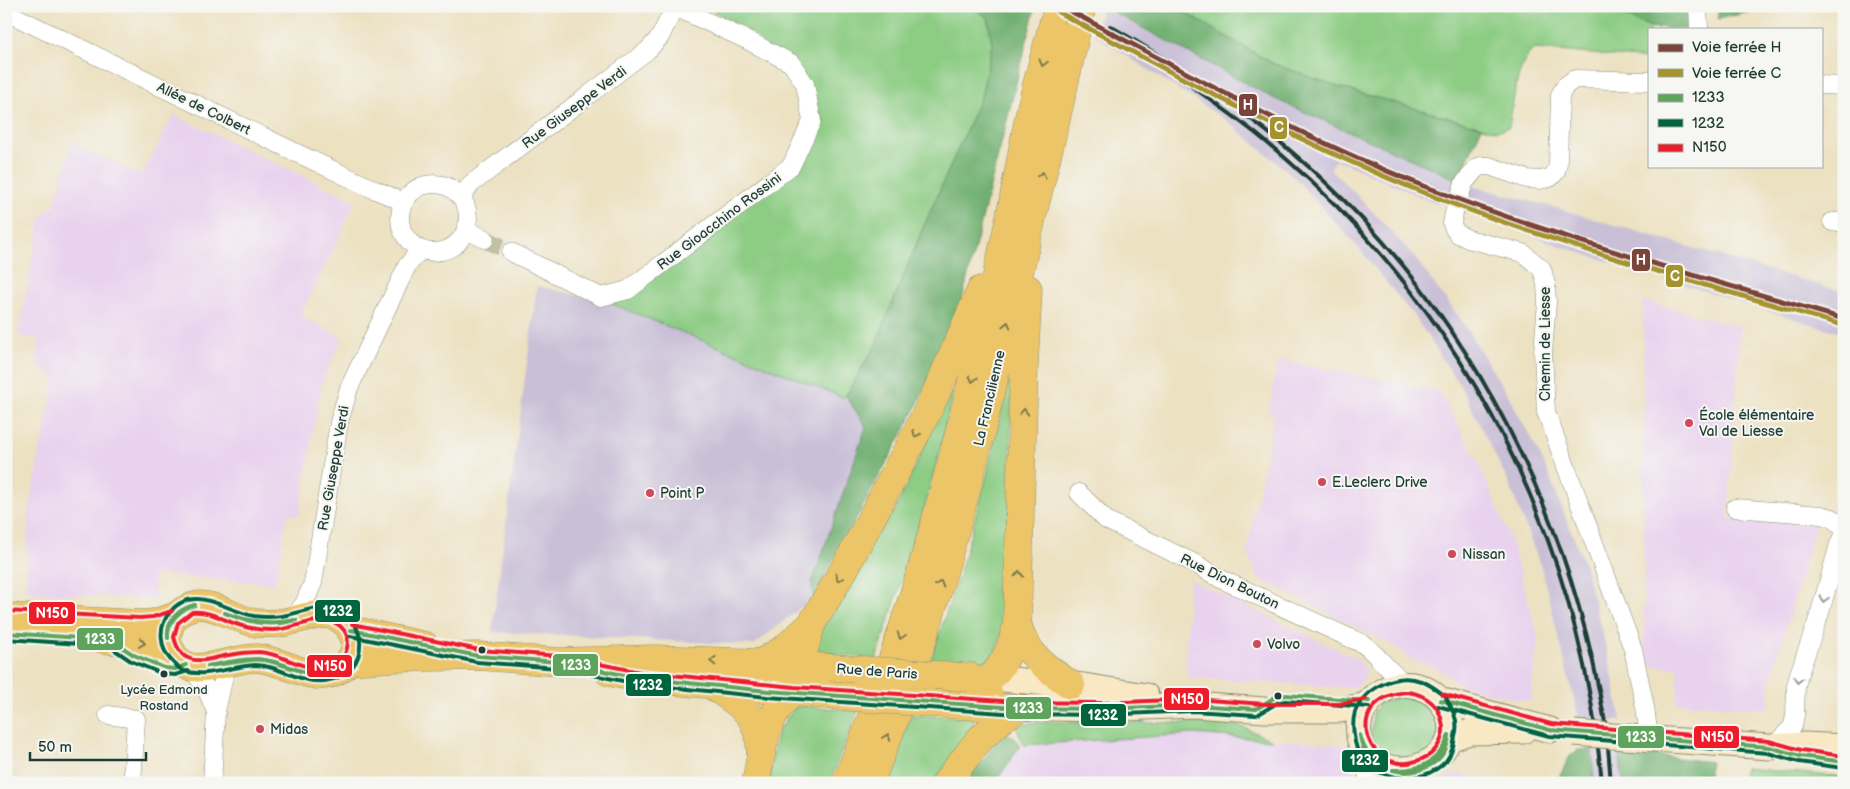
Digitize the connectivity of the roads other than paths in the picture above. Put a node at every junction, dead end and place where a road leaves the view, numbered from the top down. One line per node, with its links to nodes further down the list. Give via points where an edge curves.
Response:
1 (674, 6): 9 (street, Rue Giuseppe Verdi, via 660,37 648,50 471,184); 15 (street, Rue Gioacchino Rossini, via 791,63 806,84 812,121 791,166 628,290 601,297)
2 (1698, 8): 5 (street)
3 (6, 12): 10 (street, Allée de Colbert)
4 (1068, 14): 11 (main road, La Francilienne, via 1059,113)
5 (1699, 28)
6 (1648, 81): 48 (street, Chemin de Liesse, via 1575,79 1566,85 1560,95 1556,172 1550,178 1527,179 1481,166 1464,183 1452,224 1458,234 1523,253 1542,269 1547,302 1543,352 1546,412 1633,649 1646,708)
7 (1822, 85): 8 (street)
8 (1844, 86)
9 (460, 197): 10 (street, via 452,189 433,184 411,192); 12 (street, via 467,211)
10 (404, 202): 14 (street, via 400,225 404,236)
11 (1019, 226): 25 (main road, one-way to 11, via 1024,364); 26 (main road, one-way to 26, via 922,422); 60 (main road, La Francilienne, one-way to 60, via 935,528 899,644); 61 (main road, La Francilienne, one-way to 11, via 920,648 985,419)
12 (466, 230): 13 (street); 14 (street, via 456,244 446,250)
13 (485, 239)
14 (420, 250): 20 (street, Rue Giuseppe Verdi, via 408,266 349,388 339,422)
15 (511, 252)
16 (1079, 493): 34 (street, Rue Dion Bouton, via 1106,520 1221,579 1363,644)
17 (1735, 508): 18 (street, via 1821,515 1832,518)
18 (1844, 528)
19 (1844, 536): 51 (street, one-way to 51, via 1797,680 1793,726)
20 (313, 583): 23 (street, Rue Giuseppe Verdi, via 304,604); 24 (street, via 323,603)
21 (6, 617): 22 (main road, Rue de Paris, via 140,624)
22 (174, 617): 23 (main road, Rue de Paris, via 188,607 204,605 255,622 276,624); 29 (main road, via 168,631 168,642)
23 (290, 621): 24 (main road, Rue de Paris, via 321,614)
24 (342, 623): 28 (main road, Rue de Paris); 31 (main road, via 355,645)
25 (1017, 623): 37 (main road, via 1034,656); 39 (main road, via 1012,644 999,669)
26 (811, 626): 33 (main road); 35 (main road)
27 (6, 633): 29 (main road, Rue de Paris, one-way to 29, via 153,645)
28 (478, 656): 31 (main road, Rue de Paris); 32 (main road, Rue de Paris)
29 (182, 660): 30 (main road, Rue de Paris, via 206,667); 45 (street, via 206,688)
30 (230, 661): 31 (main road, Rue de Paris, via 266,659 319,676 338,671); 45 (street)
31 (349, 661)
32 (559, 662): 33 (main road, Rue de Paris, one-way to 32, via 653,659); 38 (main road, Rue de Paris, via 639,678)
33 (761, 663): 35 (main road, Rue de Paris)
34 (1383, 665): 36 (street, Rue Dion Bouton); 40 (street, via 1384,682)
35 (819, 681): 38 (main road, Rue de Paris); 39 (main road, Rue de Paris, bridge); 39 (main road, Rue de Paris, bridge); 53 (main road, via 783,700 773,714)
36 (1407, 684): 40 (main road, Rue de Paris, via 1389,687); 41 (main road, via 1425,689)
37 (1071, 685): 39 (main road, Rue de Paris); 42 (main road, Rue de Paris)
38 (712, 686): 53 (main road, via 753,718)
39 (967, 690): 43 (main road, Rue de Paris); 50 (main road, via 988,717)
40 (1372, 699): 44 (main road, Rue de Paris, via 1340,710); 54 (main road, via 1360,722)
41 (1440, 700): 47 (main road); 49 (main road, via 1450,721)
42 (1193, 705): 43 (main road, Rue de Paris); 44 (main road, Rue de Paris)
43 (1018, 708): 50 (main road)
44 (1265, 710): 54 (main road, Rue de Paris, via 1341,723)
45 (216, 712): 58 (street)
46 (108, 715): 57 (street, via 136,719)
47 (1562, 731): 48 (main road, bridge); 49 (main road, via 1470,732)
48 (1638, 738): 51 (main road)
49 (1449, 740): 56 (main road, Rue de Paris, via 1436,763)
50 (978, 741): 62 (main road)
51 (1771, 747): 52 (main road); 55 (main road, via 1800,756)
52 (1844, 747)
53 (762, 754): 59 (main road)
54 (1366, 760): 56 (main road, Rue de Paris)
55 (1844, 762)
56 (1407, 779)
57 (132, 783)
58 (212, 783)
59 (756, 783)
60 (846, 783)
61 (869, 783)
62 (946, 783)

